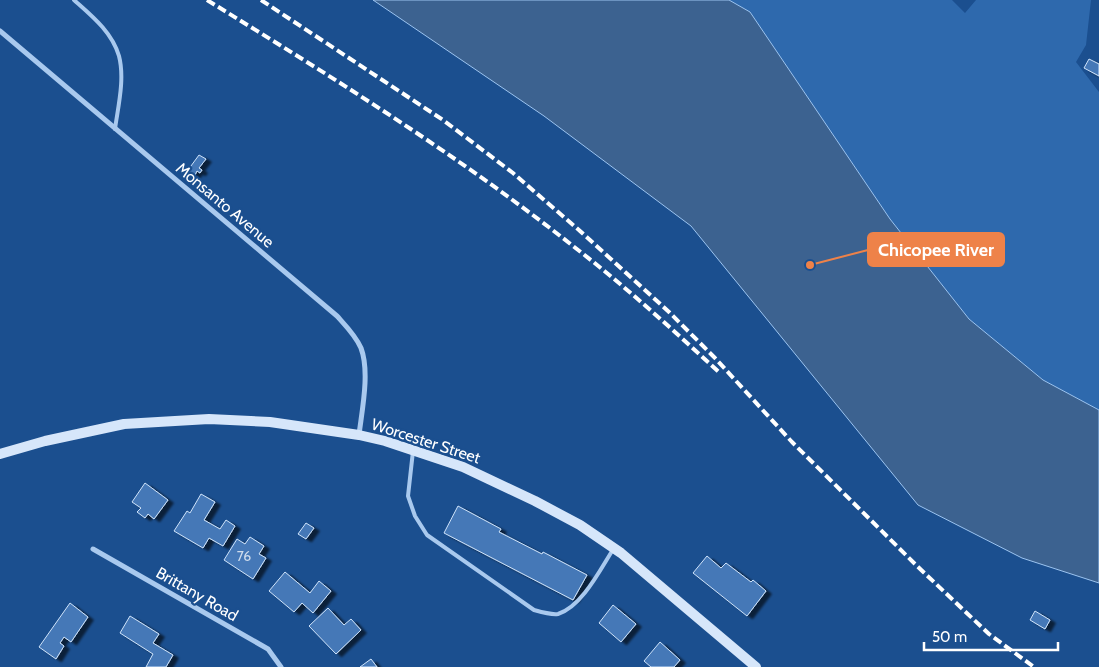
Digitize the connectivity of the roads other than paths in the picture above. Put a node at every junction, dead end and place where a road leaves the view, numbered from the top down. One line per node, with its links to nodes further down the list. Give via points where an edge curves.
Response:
1 (74, 0): 3 (lane, via 95,18 119,57 121,77)
2 (0, 31): 3 (street, Monsanto Avenue)
3 (115, 129): 4 (street, Monsanto Avenue, via 337,316 355,337 361,349 364,372)
4 (359, 435): 5 (main road, Worcester Street); 6 (main road, Worcester Street, via 239,420 147,422 77,433)
5 (413, 449): 7 (main road, Worcester Street, via 463,467 530,498); 7 (lane, via 408,496 427,535 534,610 555,614 571,608)
6 (0, 454)
7 (614, 548): 10 (main road, Worcester Street)
8 (94, 549): 9 (street, Brittany Road, via 268,649)
9 (281, 667)
10 (756, 667)

